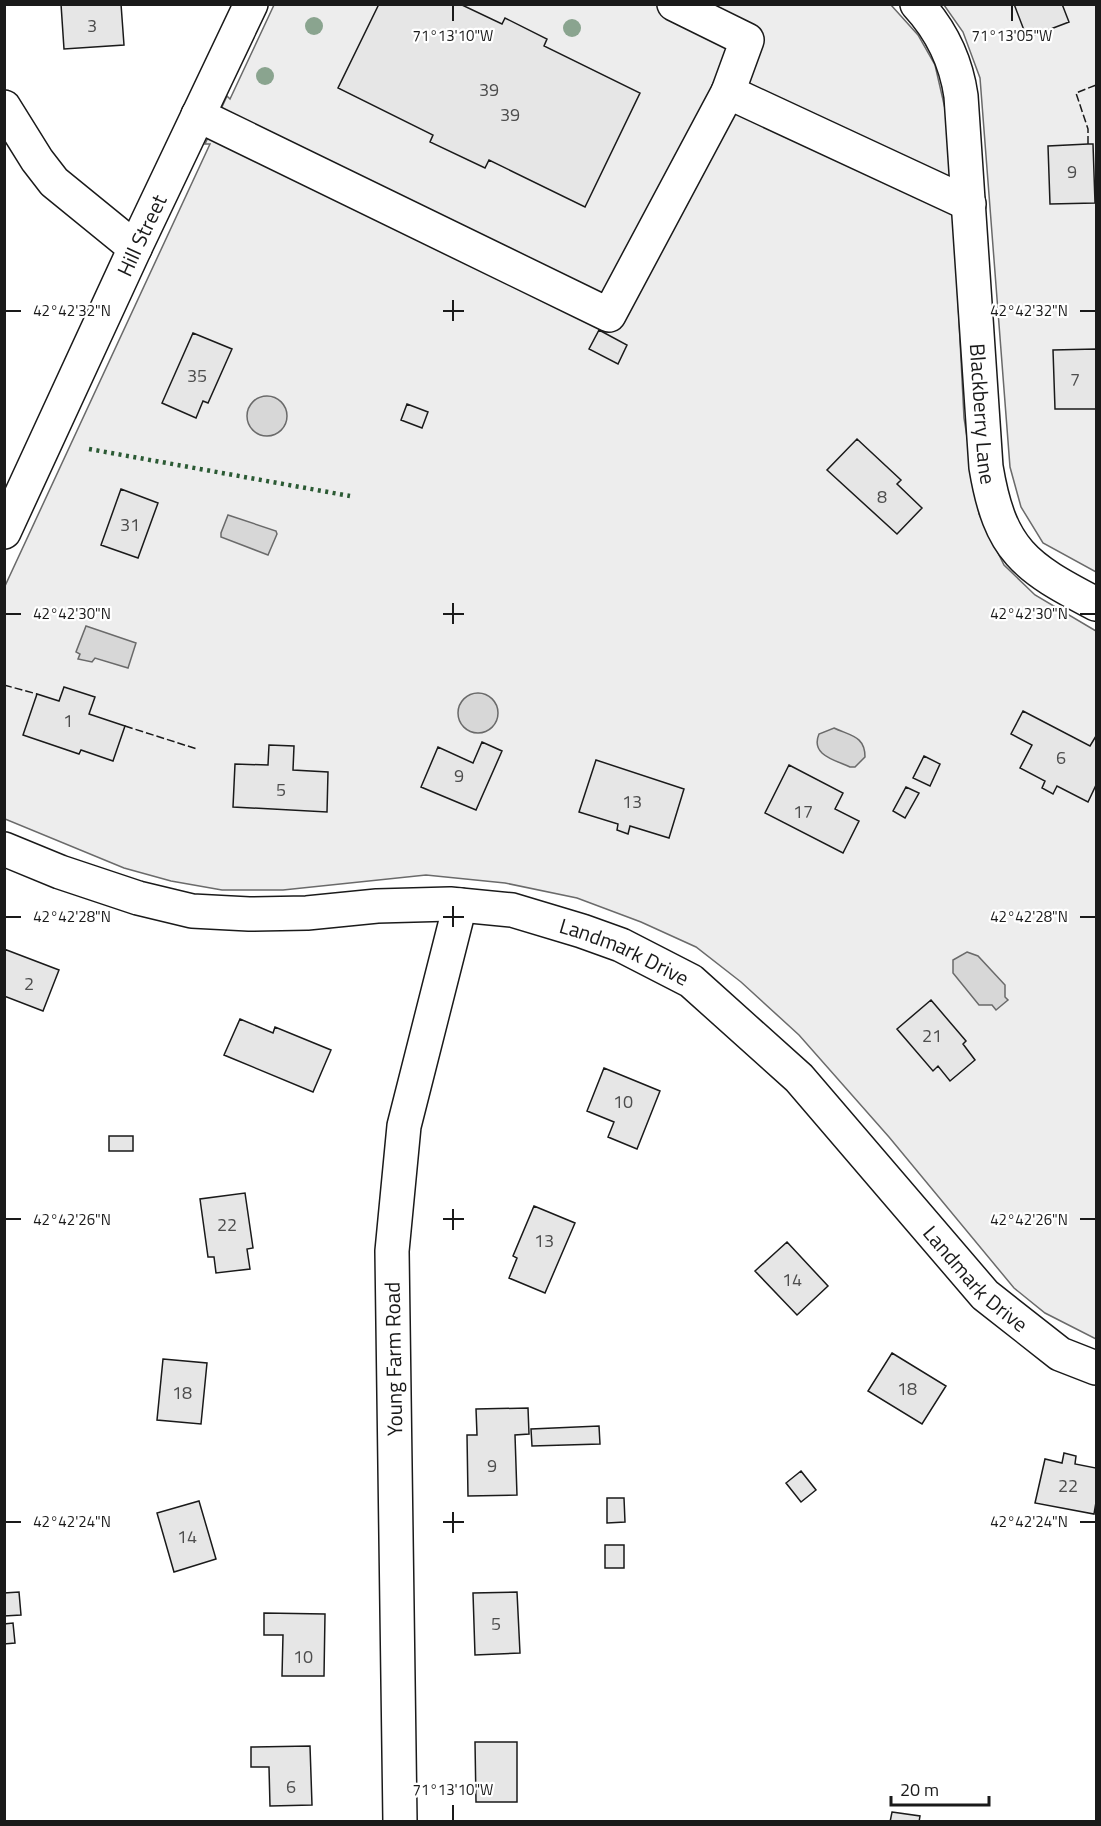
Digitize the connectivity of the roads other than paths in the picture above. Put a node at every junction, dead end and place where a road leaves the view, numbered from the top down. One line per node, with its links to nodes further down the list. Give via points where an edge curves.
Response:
1 (251, 4): 6 (street, Hill Street)
2 (674, 4): 4 (street, via 747,40)
3 (917, 4): 7 (street, Blackberry Lane, via 944,42 958,79)
4 (728, 92): 6 (street, via 609,315); 7 (street)
5 (4, 107): 8 (street, via 54,182)
6 (198, 115): 8 (street, Hill Street)
7 (969, 204): 10 (street, Blackberry Lane, via 986,467 996,513 1008,539 1034,567)
8 (135, 248): 9 (street, Hill Street)
9 (4, 532)
10 (1096, 604)
11 (4, 849): 12 (street, Landmark Drive, via 138,898 192,911 307,913 377,906)
12 (460, 905): 13 (street, Landmark Drive, via 512,910 582,931 621,945 691,981 799,1078 985,1295 1060,1354); 14 (street, Young Farm Road, via 404,1126 392,1251)
13 (1096, 1368)
14 (400, 1821)

